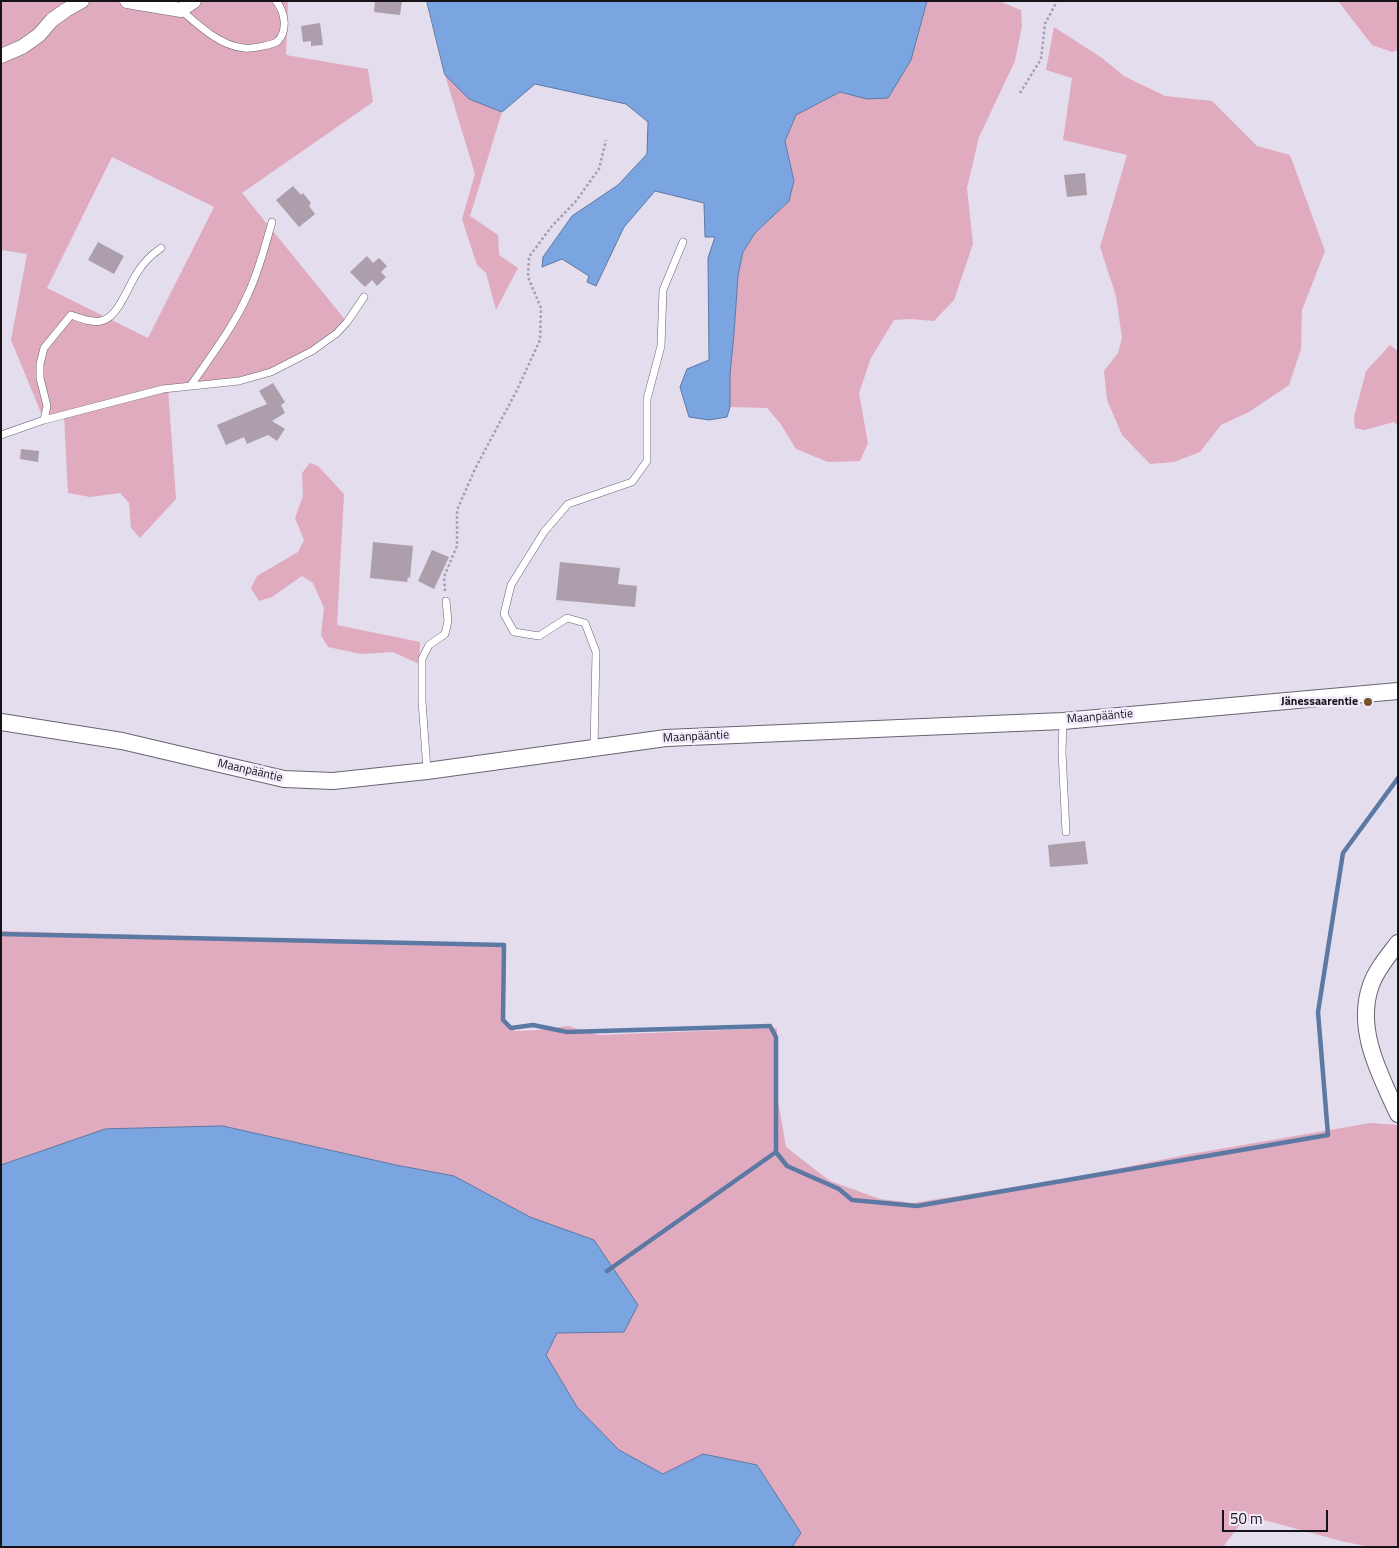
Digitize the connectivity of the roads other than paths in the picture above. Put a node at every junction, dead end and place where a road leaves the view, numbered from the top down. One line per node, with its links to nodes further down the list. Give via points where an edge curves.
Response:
1 (82, 1): 6 (street, via 52,20 39,35)
2 (127, 1): 5 (street)
3 (194, 1): 5 (street)
4 (276, 1): 5 (lane, via 285,18 283,32 277,42 244,48 225,42 203,29)
5 (181, 10)
6 (1, 56)
7 (272, 222): 11 (lane, via 258,272 247,296)
8 (683, 242): 18 (lane, via 663,290 661,346 647,399 647,461 632,482 568,504 544,532 511,586 504,614 514,632 539,636 567,618 585,623 596,652)
9 (161, 248): 12 (lane, via 136,274 111,316 101,321 88,321 71,315 44,348 40,378 47,406)
10 (364, 297): 11 (lane, via 337,333 271,372 238,381)
11 (191, 385): 12 (lane, via 163,389)
12 (44, 420): 13 (lane)
13 (1, 435)
14 (446, 601): 19 (lane, via 448,621 445,634 429,645 422,659)
15 (1398, 691): 16 (street, Maanpääntie)
16 (1063, 721): 18 (street, Maanpääntie, via 666,738); 20 (lane)
17 (1, 722): 19 (street, Maanpääntie, via 122,741 284,779 333,781)
18 (594, 748): 19 (street, Maanpääntie)
19 (427, 771)
20 (1066, 832)
21 (1398, 943): 22 (street, via 1371,984 1365,1014 1376,1064)
22 (1398, 1114)

